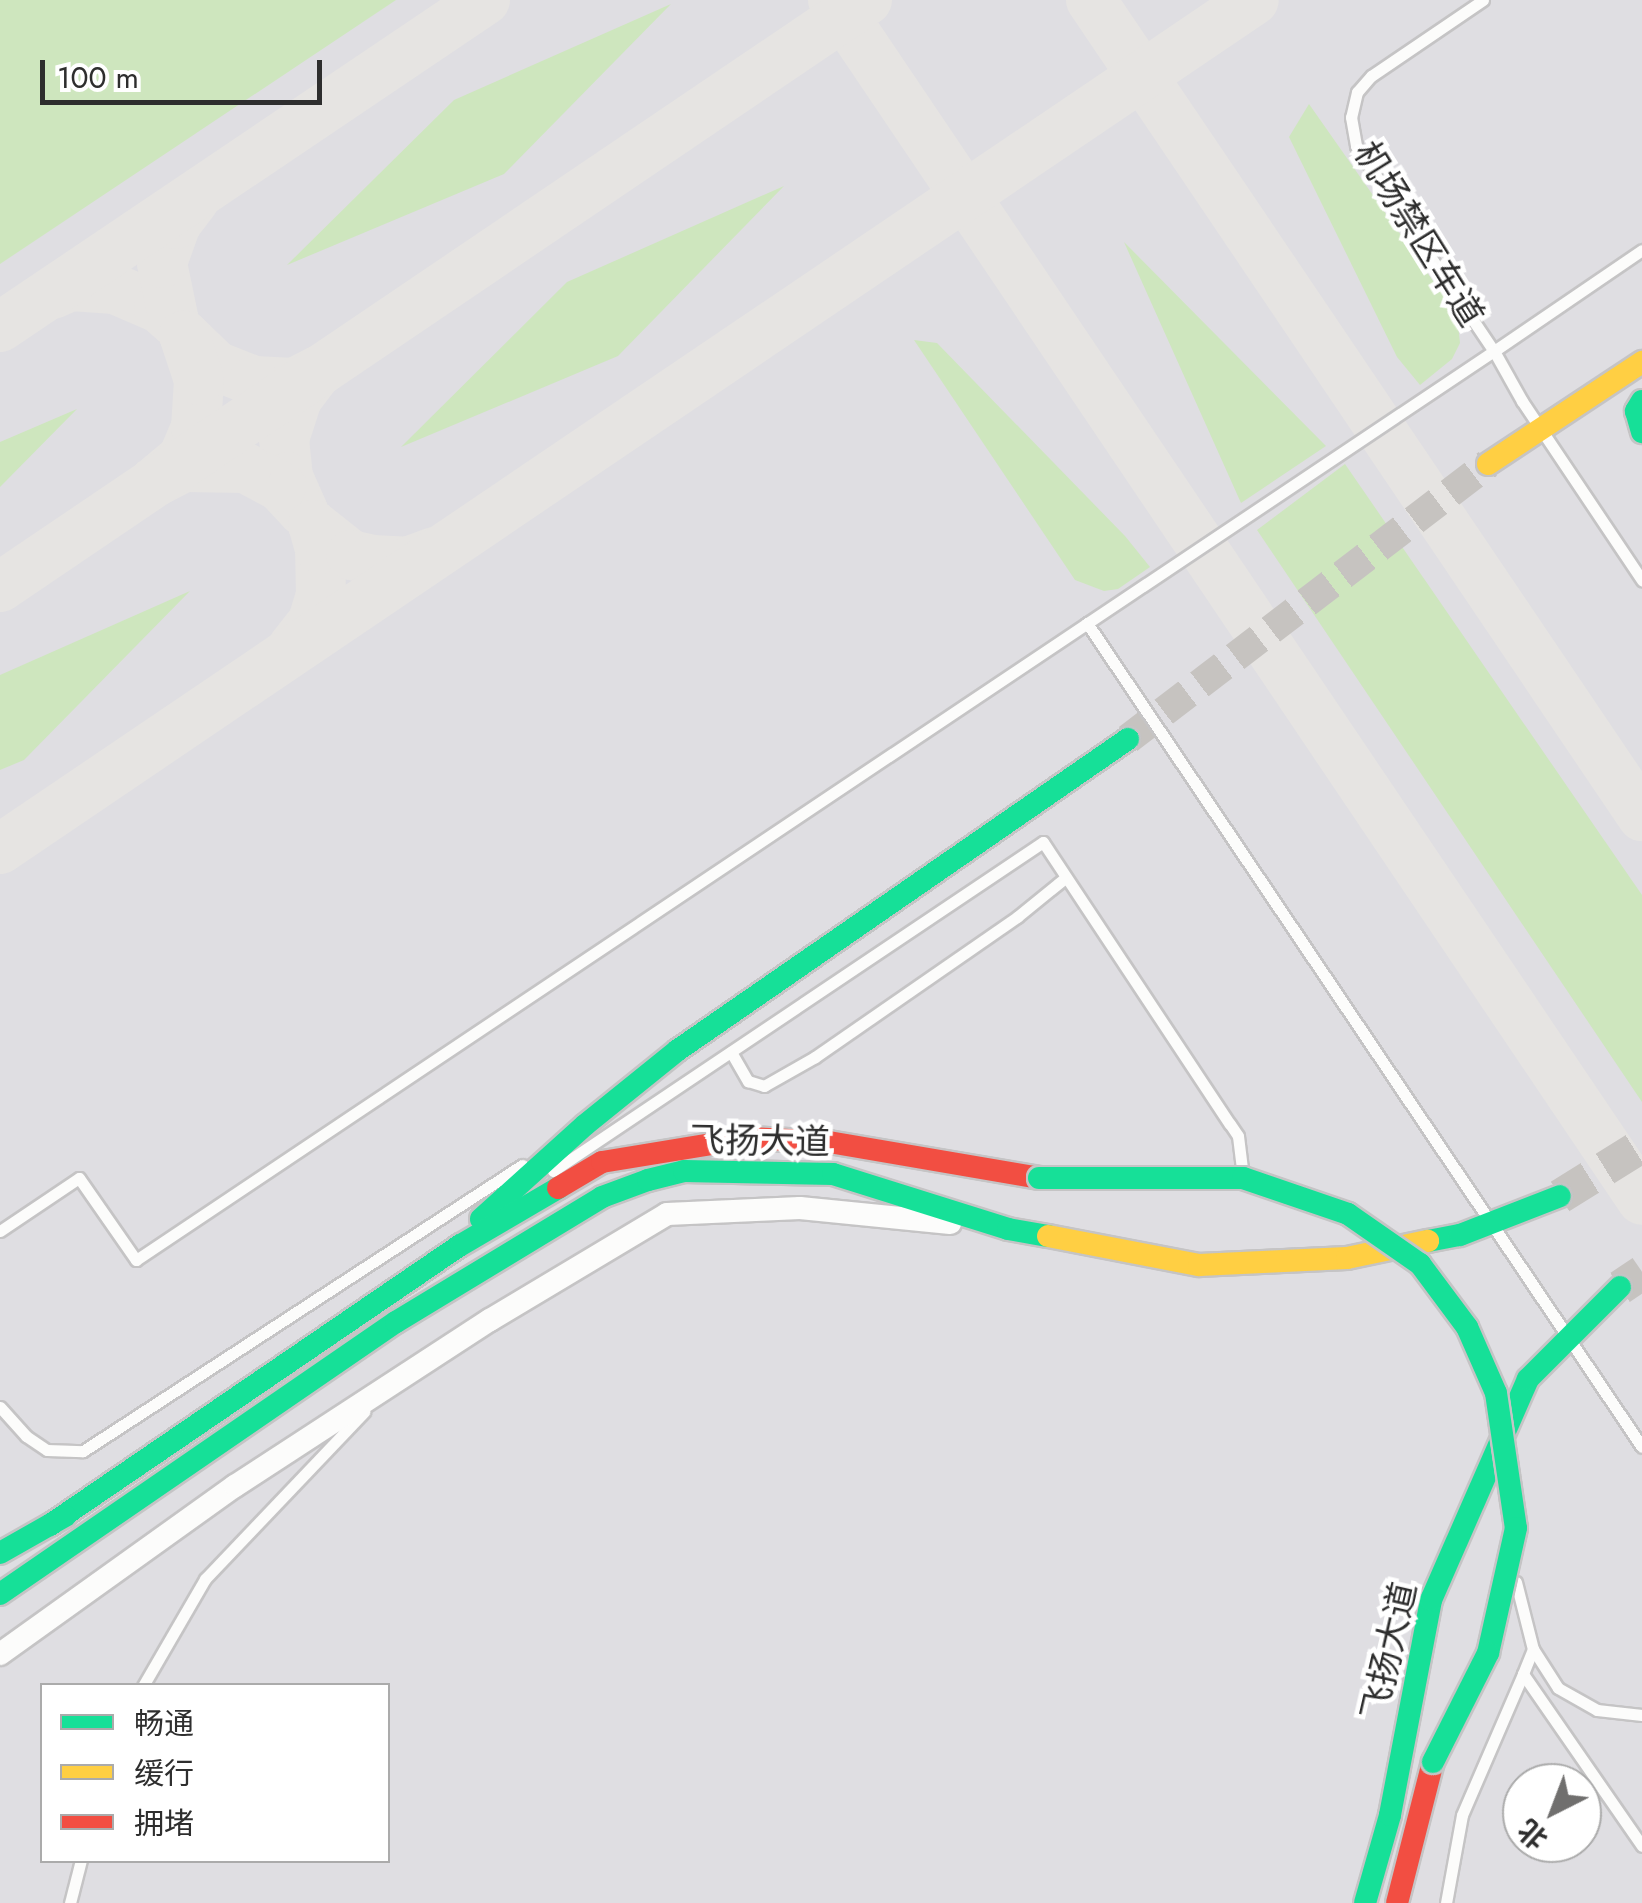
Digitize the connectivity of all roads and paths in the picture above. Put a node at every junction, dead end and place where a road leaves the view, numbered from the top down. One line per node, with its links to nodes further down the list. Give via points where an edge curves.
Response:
1 (1483, 0): 3 (lane, 机场禁区车道, via 1371,76 1351,117 1356,146)
2 (1642, 250): 3 (lane, 机场禁区车道)
3 (1494, 351): 8 (lane); 9 (lane)
4 (1642, 362): 7 (main road)
5 (1642, 401): 6 (main road, via 1636,411)
6 (1642, 432)
7 (1488, 464)
8 (1642, 580)
9 (1087, 623): 18 (lane, via 136,1260 79,1178); 24 (lane)
10 (1128, 738): 13 (main road, via 678,1050)
11 (1064, 878): 12 (lane, via 1017,918 764,1086 748,1080); 12 (lane, via 1043,842); 14 (lane, via 1238,1136)
12 (731, 1052): 16 (lane)
13 (584, 1124): 16 (main road); 23 (lane, via 83,1451 47,1450)
14 (1243, 1178): 19 (main road, bridge, via 1040,1178 829,1142 749,1138 602,1162); 26 (main road, bridge, via 1348,1214 1420,1264 1468,1327 1496,1393)
15 (1560, 1196): 17 (main road, 飞扬大道, via 1460,1235 1347,1258 1199,1265)
16 (493, 1208): 19 (main road)
17 (1008, 1228): 21 (main road, 飞扬大道, via 834,1174 684,1170 602,1197); 22 (street, via 800,1208 667,1214)
18 (0, 1230)
19 (435, 1262): 25 (main road)
20 (1620, 1286): 37 (main road, 飞扬大道, via 1528,1379 1431,1600 1390,1815)
21 (307, 1379): 25 (main road); 28 (main road, 飞扬大道)
22 (387, 1387): 30 (street); 32 (lane, via 206,1580)
23 (0, 1406)
24 (1642, 1447)
25 (50, 1524): 27 (main road)
26 (1516, 1528): 29 (lane, bridge, via 1516,1596); 38 (main road, bridge, via 1488,1653 1433,1762)
27 (0, 1553)
28 (0, 1594)
29 (1534, 1649): 31 (lane); 33 (lane, via 1558,1688 1597,1710)
30 (0, 1654)
31 (1523, 1674): 34 (lane); 39 (lane, via 1462,1815)
32 (145, 1683)
33 (1642, 1715)
34 (1642, 1846)
35 (80, 1863): 36 (lane)
36 (70, 1903)
37 (1364, 1903)
38 (1397, 1903)
39 (1446, 1903)

